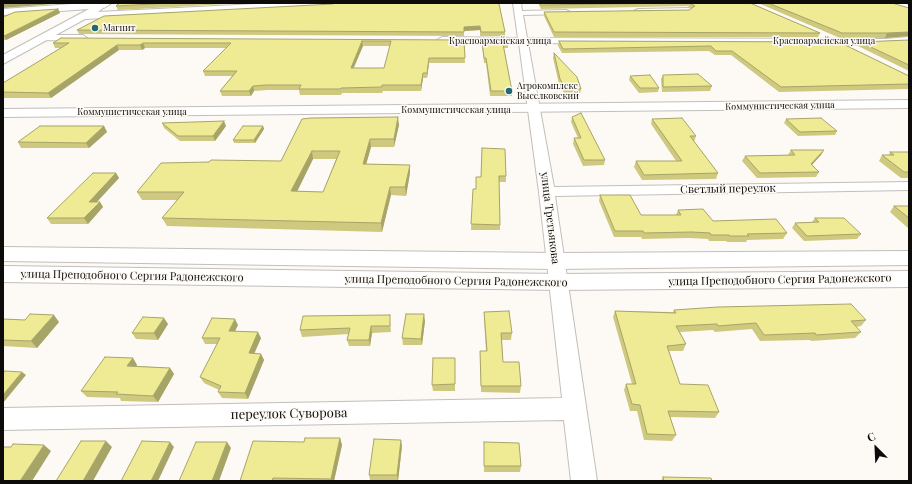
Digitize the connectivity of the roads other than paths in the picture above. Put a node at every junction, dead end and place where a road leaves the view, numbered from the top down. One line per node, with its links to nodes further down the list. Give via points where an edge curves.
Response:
1 (333, 3): 4 (main road)
2 (893, 3): 6 (street)
3 (106, 4): 7 (main road); 12 (main road)
4 (302, 4): 12 (main road)
5 (518, 8): 11 (street); 19 (street, улица Третьякова)
6 (909, 8)
7 (21, 10): 10 (main road); 13 (street)
8 (688, 10): 9 (street)
9 (626, 11)
10 (3, 12)
11 (573, 12)
12 (85, 16): 15 (main road)
13 (3, 19)
14 (816, 32): 20 (street)
15 (44, 38): 16 (street); 22 (main road)
16 (92, 38)
17 (436, 40): 19 (street, Красноармейская улица)
18 (909, 40): 20 (street, Красноармейская улица)
19 (524, 41): 20 (street, Красноармейская улица); 24 (street, улица Третьякова)
20 (837, 41): 21 (street)
21 (856, 51)
22 (3, 60)
23 (909, 104): 24 (street, Коммунистическая улица)
24 (535, 109): 25 (street, Коммунистическая улица); 27 (street, улица Третьякова)
25 (3, 113)
26 (909, 186): 27 (street, Светлый переулок)
27 (547, 192): 30 (street, улица Третьякова)
28 (3, 254): 30 (street, улица Преподобного Сергия Радонежского)
29 (909, 258): 30 (street, улица Преподобного Сергия Радонежского)
30 (555, 261): 33 (street, улица Третьякова)
31 (3, 274): 33 (street, улица Преподобного Сергия Радонежского)
32 (909, 279): 33 (street, улица Преподобного Сергия Радонежского)
33 (560, 282): 34 (street, улица Третьякова)
34 (575, 409): 35 (street, переулок Суворова); 36 (street, улица Третьякова)
35 (3, 419)
36 (584, 481)

